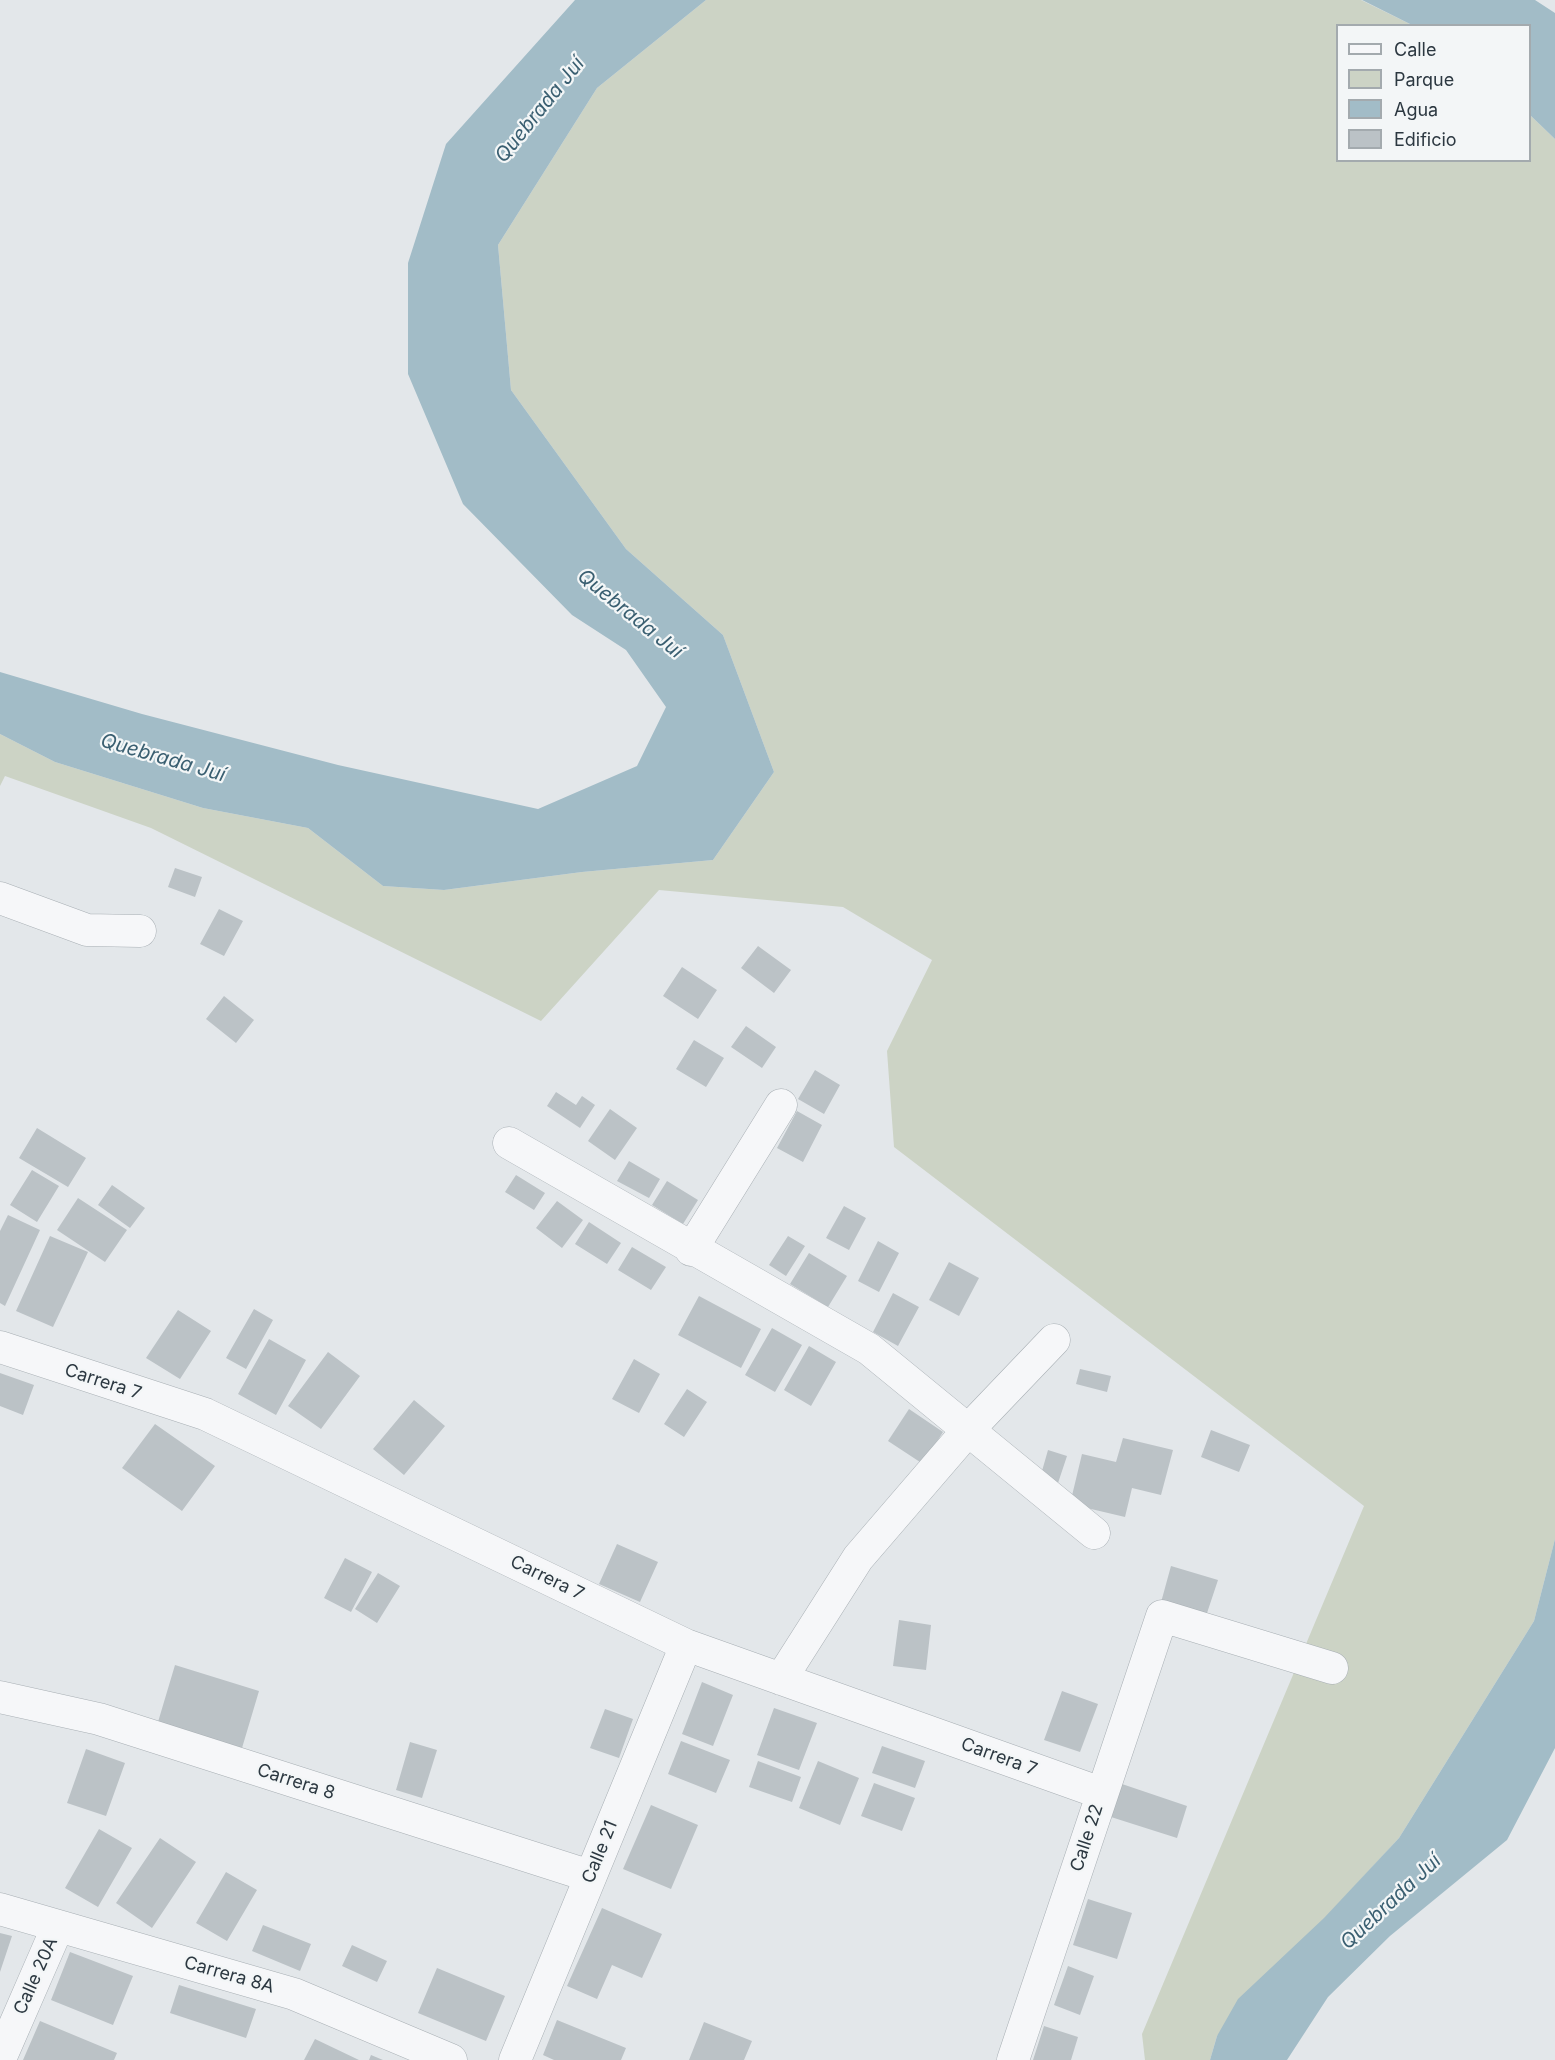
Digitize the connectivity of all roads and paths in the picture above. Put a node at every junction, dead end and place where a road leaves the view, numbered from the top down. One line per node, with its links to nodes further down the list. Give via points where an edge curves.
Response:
1 (0, 898): 2 (street, via 87,930)
2 (141, 931)
3 (781, 1105): 5 (street)
4 (509, 1143): 5 (street)
5 (691, 1250): 8 (street, via 869,1349)
6 (1054, 1340): 8 (street)
7 (0, 1347): 10 (street, Carrera 7, via 204,1414)
8 (969, 1430): 9 (street); 12 (street, via 858,1558)
9 (1094, 1533)
10 (686, 1645): 12 (street, Carrera 7); 15 (street, Calle 21)
11 (1332, 1668): 14 (street, Calle 22, via 1162,1616)
12 (781, 1679): 14 (street, Carrera 7)
13 (0, 1697): 15 (street, Carrera 8, via 99,1719)
14 (1101, 1793): 21 (street, Calle 22)
15 (590, 1876): 20 (street, Calle 21)
16 (0, 1909): 17 (street, Carrera 8A)
17 (58, 1926): 18 (street, Calle 20A); 19 (street, Carrera 8A, via 294,1994)
18 (0, 2059)
19 (451, 2060)
20 (515, 2060)
21 (1013, 2060)

